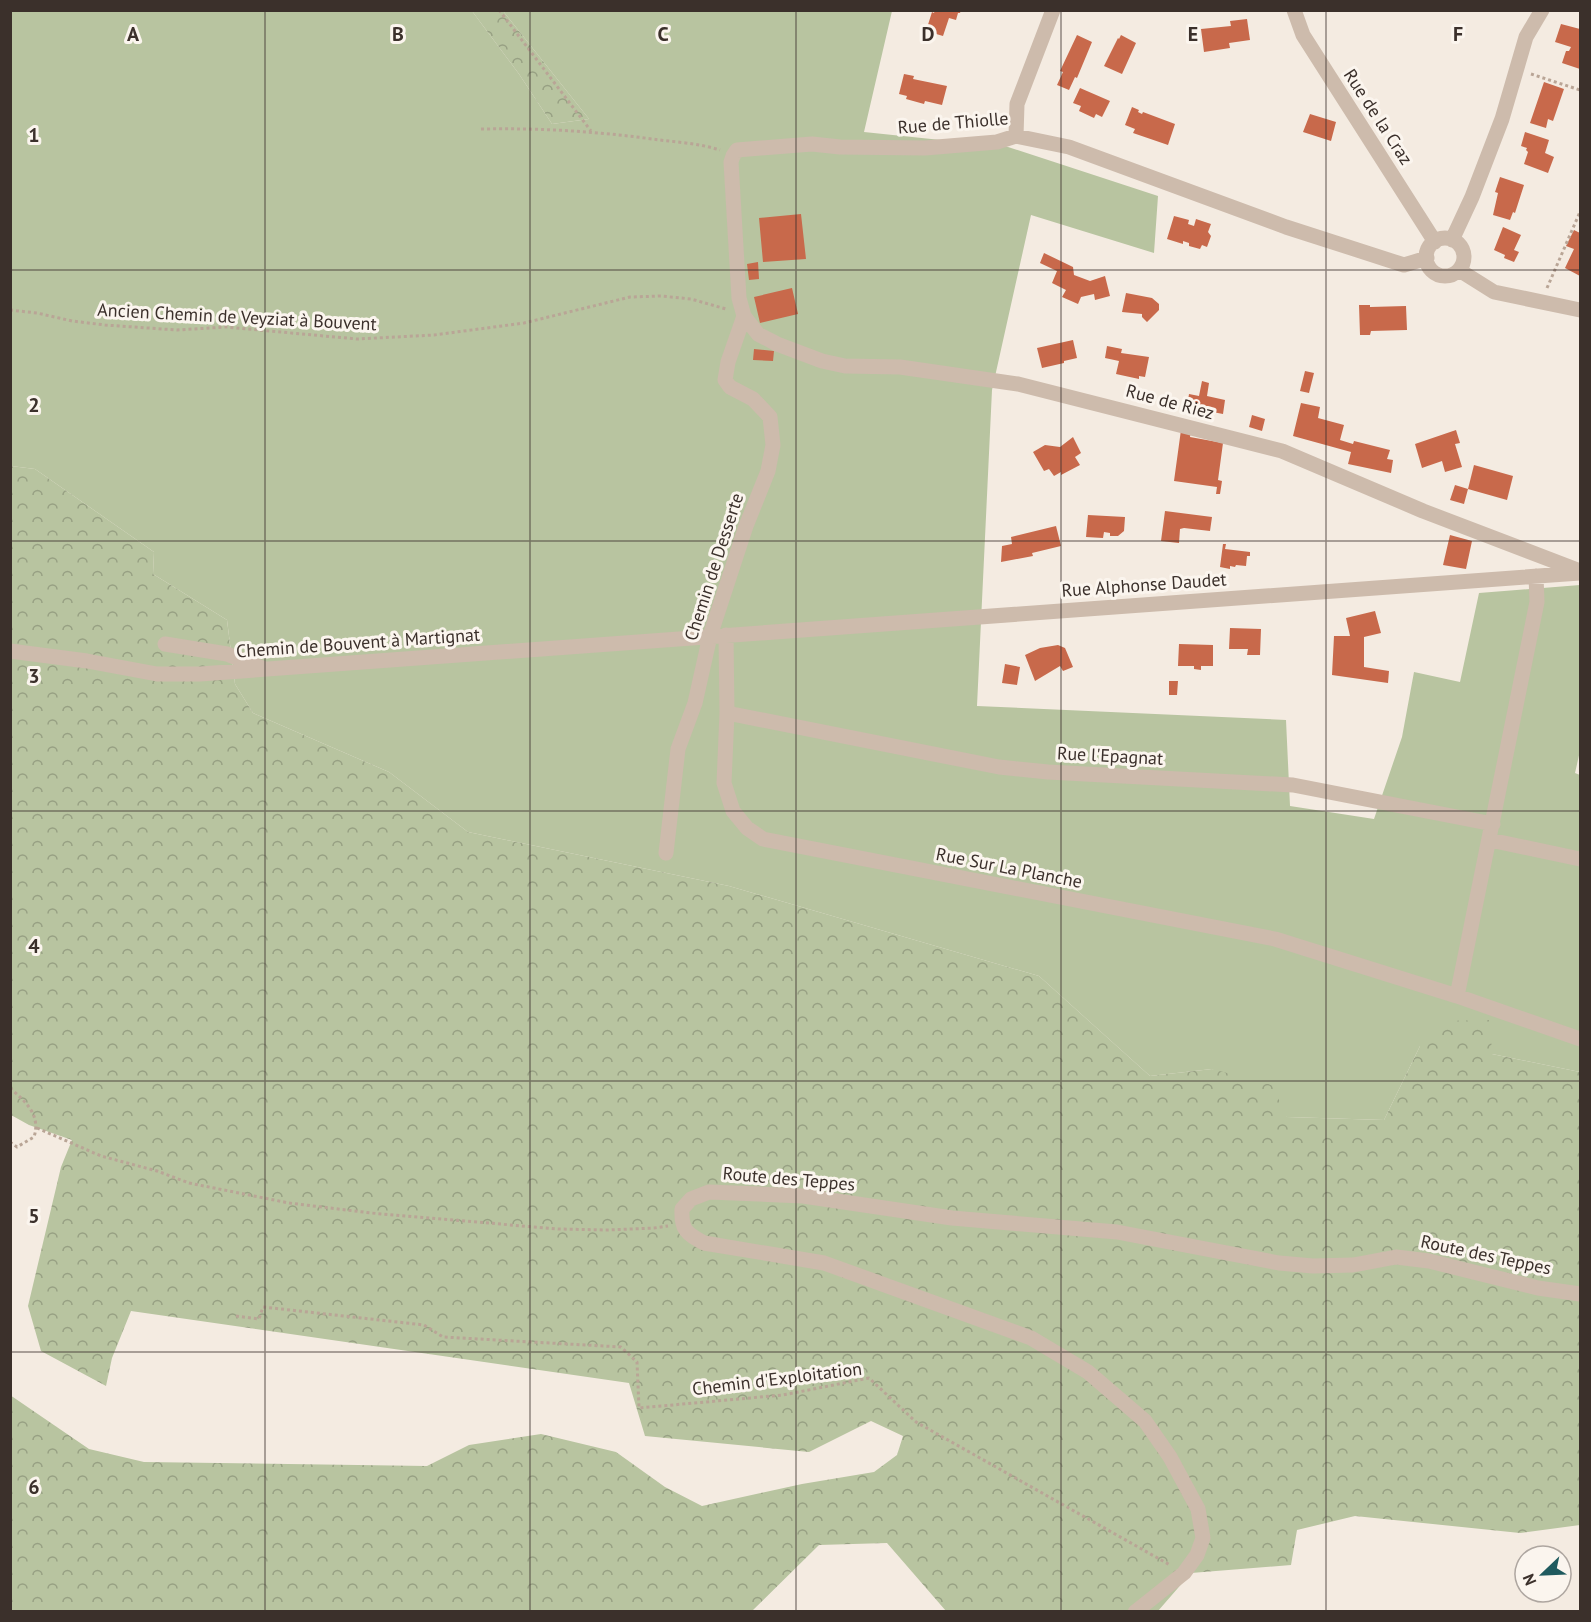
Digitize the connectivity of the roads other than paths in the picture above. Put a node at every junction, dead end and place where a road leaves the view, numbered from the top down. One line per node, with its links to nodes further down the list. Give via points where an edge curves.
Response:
1 (1053, 10): 4 (street, via 1017,104)
2 (1294, 10): 6 (street, Rue de la Craz, via 1303,35)
3 (1542, 10): 5 (street, via 1526,37 1502,119)
4 (1016, 136): 7 (street, Rue de Thiolle, via 1069,147 1286,227 1404,265); 10 (street, Rue de Thiolle, via 997,142 925,148 812,144 737,150 731,162 739,298)
5 (1452, 240): 6 (street); 8 (street, via 1463,253)
6 (1435, 242): 7 (street)
7 (1427, 258): 8 (street, via 1436,274 1449,276)
8 (1459, 270): 9 (street, via 1494,292)
9 (1581, 310)
10 (744, 316): 11 (street, Rue de Riez, via 758,334 822,361 844,366 900,367 1018,384 1282,451); 14 (street, Chemin de Desserte, via 725,380 753,399 770,417 773,445 768,471)
11 (1581, 572): 12 (street, Rue Alphonse Daudet)
12 (1536, 576): 13 (street, Rue Alphonse Daudet); 19 (street, via 1537,602)
13 (726, 635): 14 (street, Rue Alphonse Daudet); 18 (street, Rue Sur La Planche)
14 (710, 636): 17 (street, Chemin de Bouvent à Martignat); 21 (street, Chemin de Desserte, via 695,703 678,749)
15 (165, 645): 17 (street, via 227,654)
16 (10, 651): 17 (street, Chemin de Bouvent à Martignat, via 157,674)
17 (265, 669)
18 (727, 713): 19 (street, Rue l'Epagnat, via 999,766 1293,785); 23 (street, Rue Sur La Planche, via 724,783 733,811 763,839 1275,939)
19 (1493, 824): 20 (street)
20 (1490, 840): 22 (street); 23 (street)
21 (666, 853)
22 (1581, 858)
23 (1457, 996): 24 (street, Rue Sur La Planche)
24 (1581, 1039)
25 (1581, 1294): 26 (street, Route des Teppes, via 1538,1288 1429,1261 1396,1257 1353,1265 1279,1263 1117,1232 952,1218 803,1196 709,1192 692,1199 682,1209 681,1223 689,1235 704,1243 824,1263 1031,1338 1088,1372 1145,1421 1198,1509 1203,1538 1184,1573)
26 (1135, 1611)

